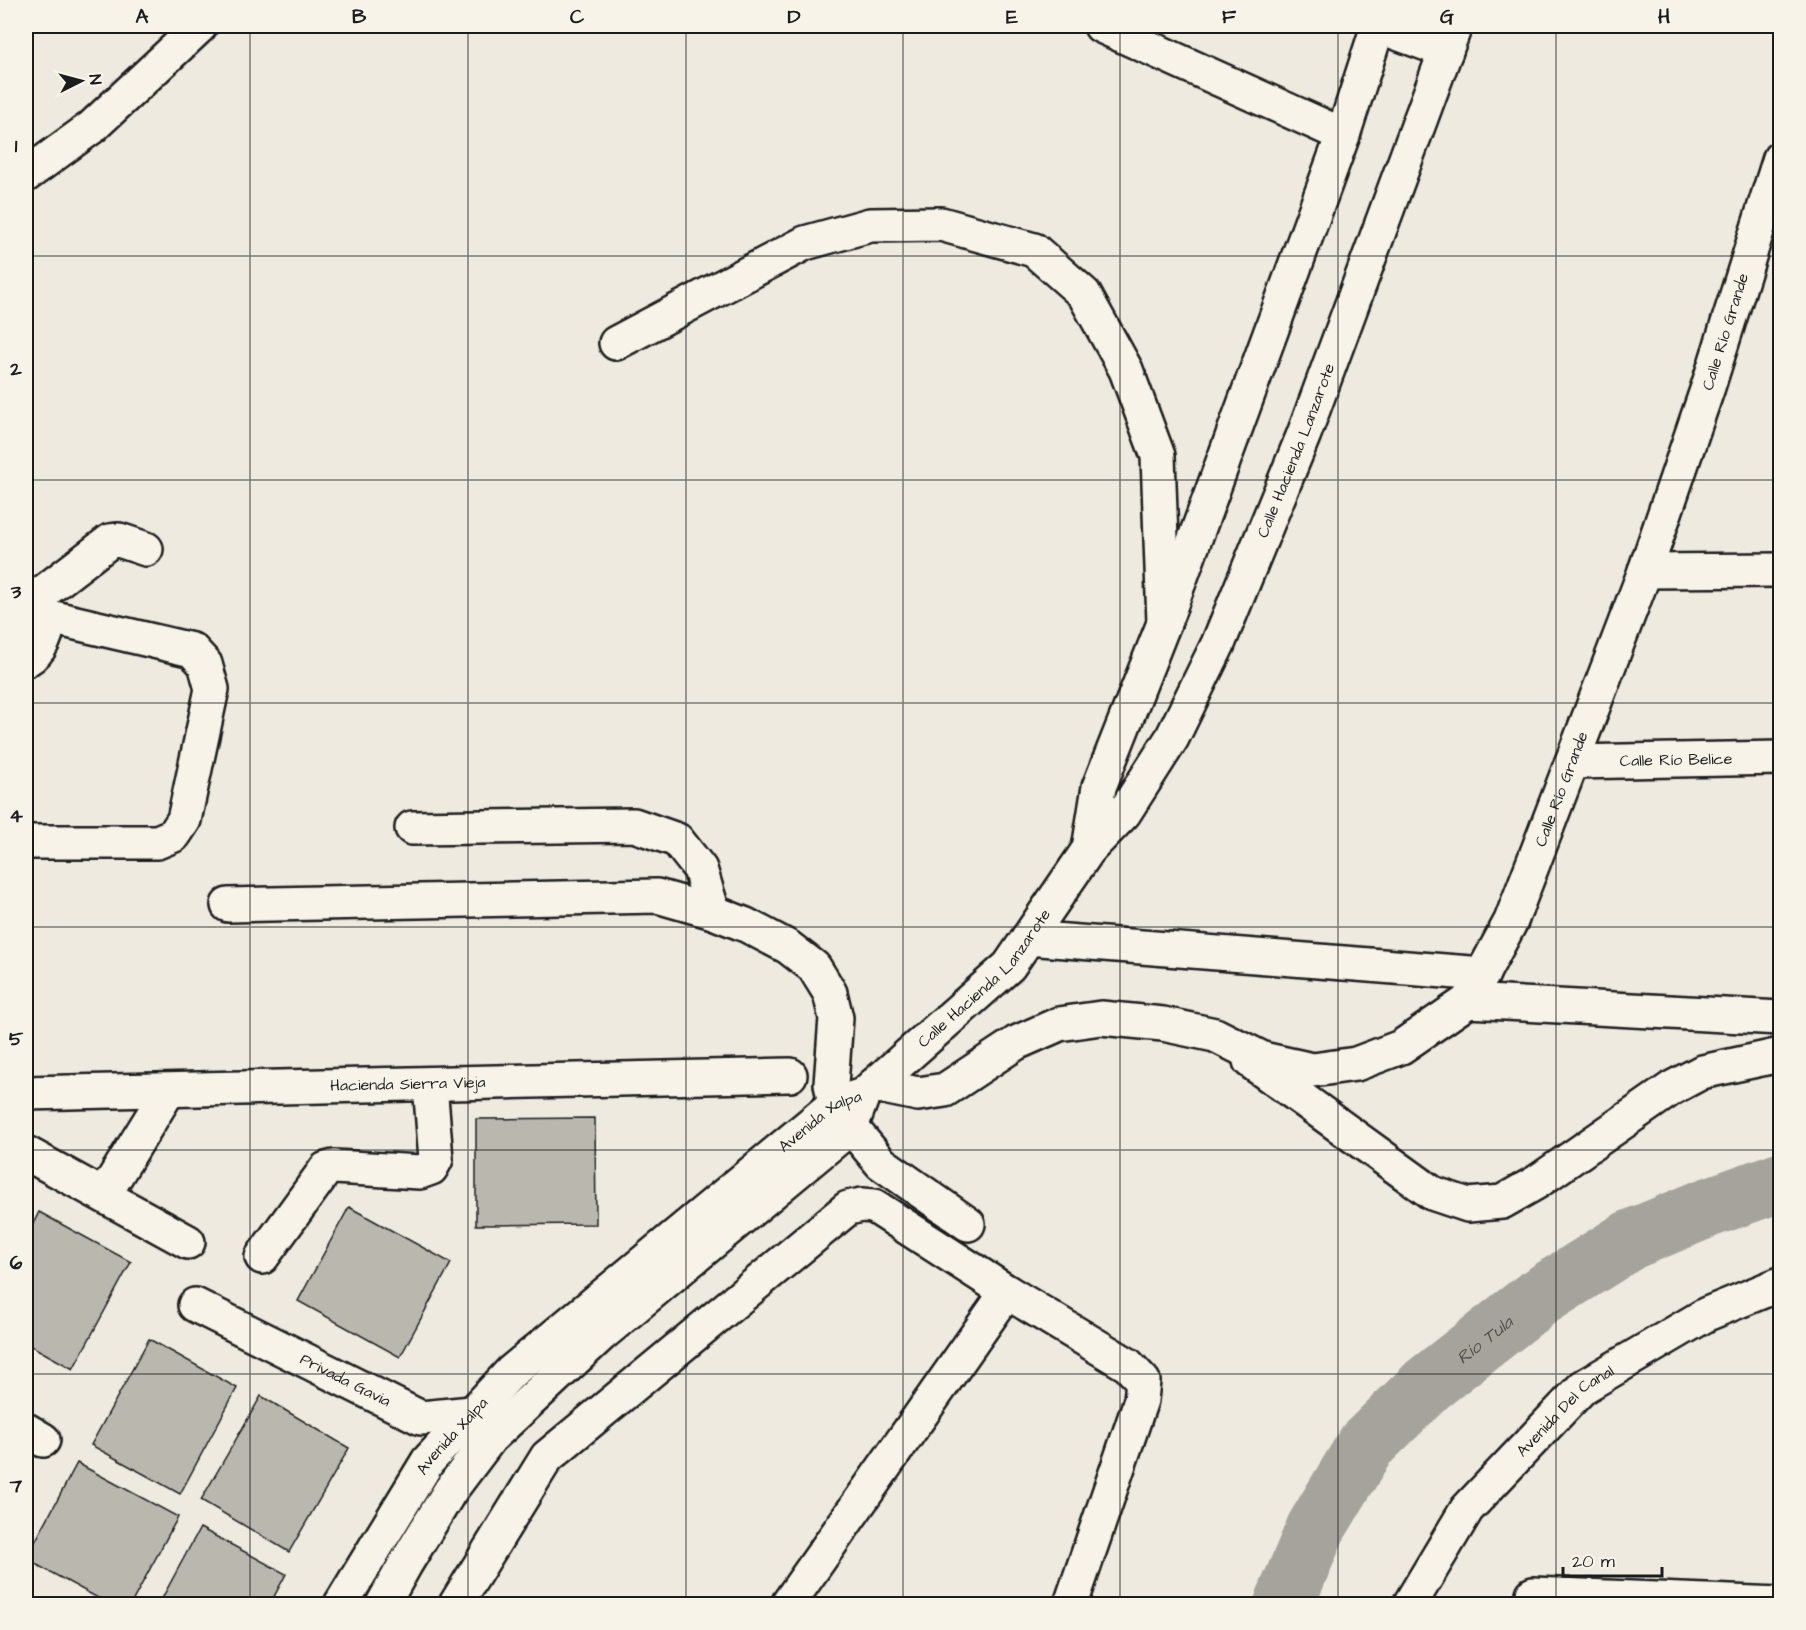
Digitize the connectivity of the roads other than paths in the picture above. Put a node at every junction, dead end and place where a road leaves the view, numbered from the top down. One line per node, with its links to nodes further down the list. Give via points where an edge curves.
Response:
1 (200, 26): 7 (street, via 92,127)
2 (1101, 26): 5 (street)
3 (1378, 26): 4 (street); 5 (street, Calle Hacienda Lanzarote)
4 (1450, 38): 20 (street, Calle Hacienda Lanzarote, via 1304,434 1218,645 1172,738 1124,813)
5 (1343, 135): 14 (street, Calle Hacienda Lanzarote)
6 (1780, 158): 8 (street, Calle Río Grande)
7 (26, 175)
8 (1775, 198): 12 (street, Calle Río Grande)
9 (616, 343): 14 (street, via 805,243 870,225 941,224 1034,250 1084,294 1126,370 1158,456)
10 (146, 549): 13 (street, via 110,540)
11 (1780, 570): 12 (street)
12 (1645, 571): 17 (street, Calle Río Grande)
13 (36, 601): 15 (street, via 45,638 34,656); 19 (street, via 192,650 205,664 212,689 184,820 174,835 157,842)
14 (1164, 623): 20 (street, Calle Hacienda Lanzarote, via 1099,788)
15 (26, 660)
16 (1780, 758): 17 (street, Calle Río Belice)
17 (1572, 762): 24 (street, Calle Río Grande, via 1511,921)
18 (412, 828): 22 (street, via 634,825 677,840 700,869)
19 (26, 842)
20 (1089, 849): 23 (street, Calle Hacienda Lanzarote)
21 (228, 905): 22 (street, via 657,896)
22 (713, 912): 32 (street, via 788,947 814,967 830,993 836,1018 831,1084)
23 (1028, 938): 24 (street); 32 (street, Calle Hacienda Lanzarote, via 1009,966)
24 (1476, 987): 25 (street); 26 (street, via 1401,1047 1356,1064 1313,1070 1263,1059)
25 (1780, 1018)
26 (1215, 1035): 27 (street, via 1432,1193 1468,1205 1502,1202 1702,1072); 32 (street, via 1163,1024 1101,1018 1059,1024 1016,1043 945,1090)
27 (1780, 1055)
28 (790, 1076): 29 (street, Hacienda Sierra Vieja)
29 (430, 1084): 30 (street, Hacienda Sierra Vieja); 37 (street, via 436,1159 431,1168 420,1172 326,1169)
30 (168, 1090): 31 (street, Hacienda Sierra Vieja); 34 (street)
31 (26, 1094)
32 (856, 1103): 35 (street, via 882,1163); 41 (street, Avenida Xalpa, via 511,1372)
33 (26, 1153): 34 (street)
34 (104, 1195): 36 (street)
35 (968, 1224)
36 (188, 1242)
37 (262, 1257)
38 (1780, 1284): 49 (street, Avenida Del Canal, via 1707,1314 1582,1387 1467,1509)
39 (1007, 1292): 46 (street, via 874,1206 848,1208 547,1457); 47 (street); 48 (street, via 1128,1365 1143,1381 1141,1400)
40 (195, 1305): 41 (street, Privada Gavia, via 422,1419)
41 (481, 1425): 44 (street, Avenida Xalpa, via 428,1461); 45 (street, Avenida Xalpa, via 450,1491)
42 (1533, 1594): 43 (street)
43 (1780, 1604)
44 (341, 1605)
45 (383, 1605)
46 (456, 1605)
47 (788, 1605)
48 (1071, 1605)
49 (1410, 1605)

